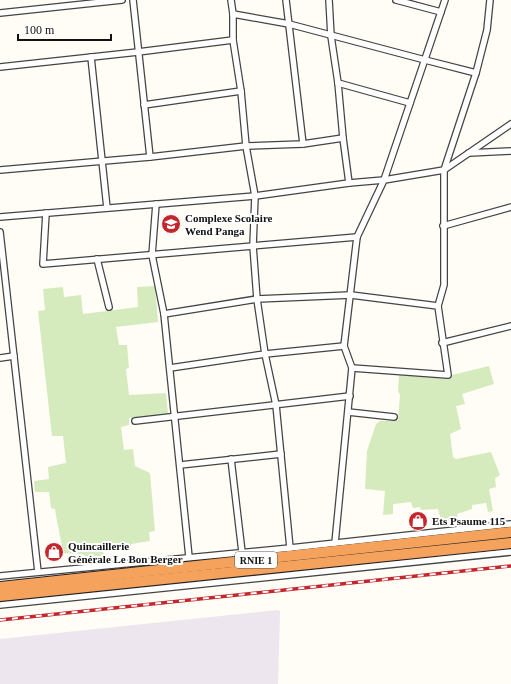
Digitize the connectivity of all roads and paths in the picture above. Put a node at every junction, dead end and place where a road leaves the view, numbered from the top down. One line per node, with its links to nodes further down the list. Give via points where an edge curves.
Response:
1 (122, 0): 10 (street)
2 (133, 0): 15 (street)
3 (231, 0): 11 (street)
4 (286, 0): 12 (street)
5 (329, 0): 13 (street)
6 (396, 0): 9 (street)
7 (445, 0): 9 (street)
8 (490, 0): 19 (street, via 487,30)
9 (441, 12): 17 (street)
10 (0, 13)
11 (233, 14): 12 (street); 14 (street)
12 (289, 24): 13 (street); 26 (street)
13 (331, 36): 17 (street); 20 (street)
14 (233, 40): 15 (street); 21 (street)
15 (138, 52): 16 (street); 23 (street)
16 (91, 57): 18 (street); 31 (street)
17 (425, 60): 19 (street); 22 (street)
18 (0, 67)
19 (476, 73): 33 (street)
20 (338, 84): 22 (street); 25 (street)
21 (241, 91): 23 (street); 27 (street)
22 (410, 104): 34 (street)
23 (144, 105): 30 (street)
24 (511, 124): 29 (street)
25 (343, 138): 26 (street); 35 (street)
26 (303, 144): 27 (street)
27 (246, 146): 30 (street); 36 (street)
28 (511, 151): 29 (street)
29 (468, 153): 33 (street)
30 (150, 157): 31 (street)
31 (102, 162): 32 (street); 39 (street)
32 (0, 170)
33 (444, 170): 34 (street); 42 (street)
34 (384, 180): 35 (street); 44 (street)
35 (350, 183): 36 (street)
36 (255, 196): 37 (street); 45 (street)
37 (156, 204): 39 (street); 46 (street)
38 (511, 207): 42 (street)
39 (107, 208): 40 (street)
40 (46, 213): 41 (street); 47 (street, via 42,264)
41 (0, 217)
42 (443, 226): 50 (street, via 444,285)
43 (0, 232): 57 (street)
44 (357, 237): 45 (street); 48 (street)
45 (253, 246): 46 (street); 49 (street)
46 (152, 255): 47 (street); 52 (street)
47 (97, 259): 51 (street)
48 (351, 295): 49 (street); 50 (street); 55 (street)
49 (257, 299): 52 (street); 56 (street)
50 (438, 306): 54 (street)
51 (109, 307)
52 (164, 314): 59 (street)
53 (511, 326): 54 (street)
54 (442, 343): 60 (street, via 448,375)
55 (344, 346): 56 (street); 60 (street)
56 (264, 354): 59 (street); 62 (street)
57 (14, 356): 58 (street); 78 (street)
58 (0, 358)
59 (170, 368): 65 (street)
60 (352, 368): 61 (street)
61 (350, 396): 62 (street); 63 (street)
62 (276, 405): 65 (street); 67 (street)
63 (348, 412): 64 (street); 72 (street)
64 (394, 417)
65 (176, 418): 66 (street); 69 (street)
66 (135, 421)
67 (281, 454): 68 (street); 74 (street)
68 (231, 459): 69 (street); 75 (street)
69 (180, 465): 77 (street)
70 (511, 524): 72 (street)
71 (511, 532): 80 (highway, RNIE 1)
72 (335, 543): 74 (street)
73 (511, 543): 81 (highway, RNIE 1)
74 (290, 548): 75 (street)
75 (242, 552): 77 (street)
76 (511, 552): 82 (street)
77 (189, 557): 78 (street)
78 (38, 572): 79 (street)
79 (0, 576)
80 (0, 587)
81 (0, 596)
82 (0, 605)

